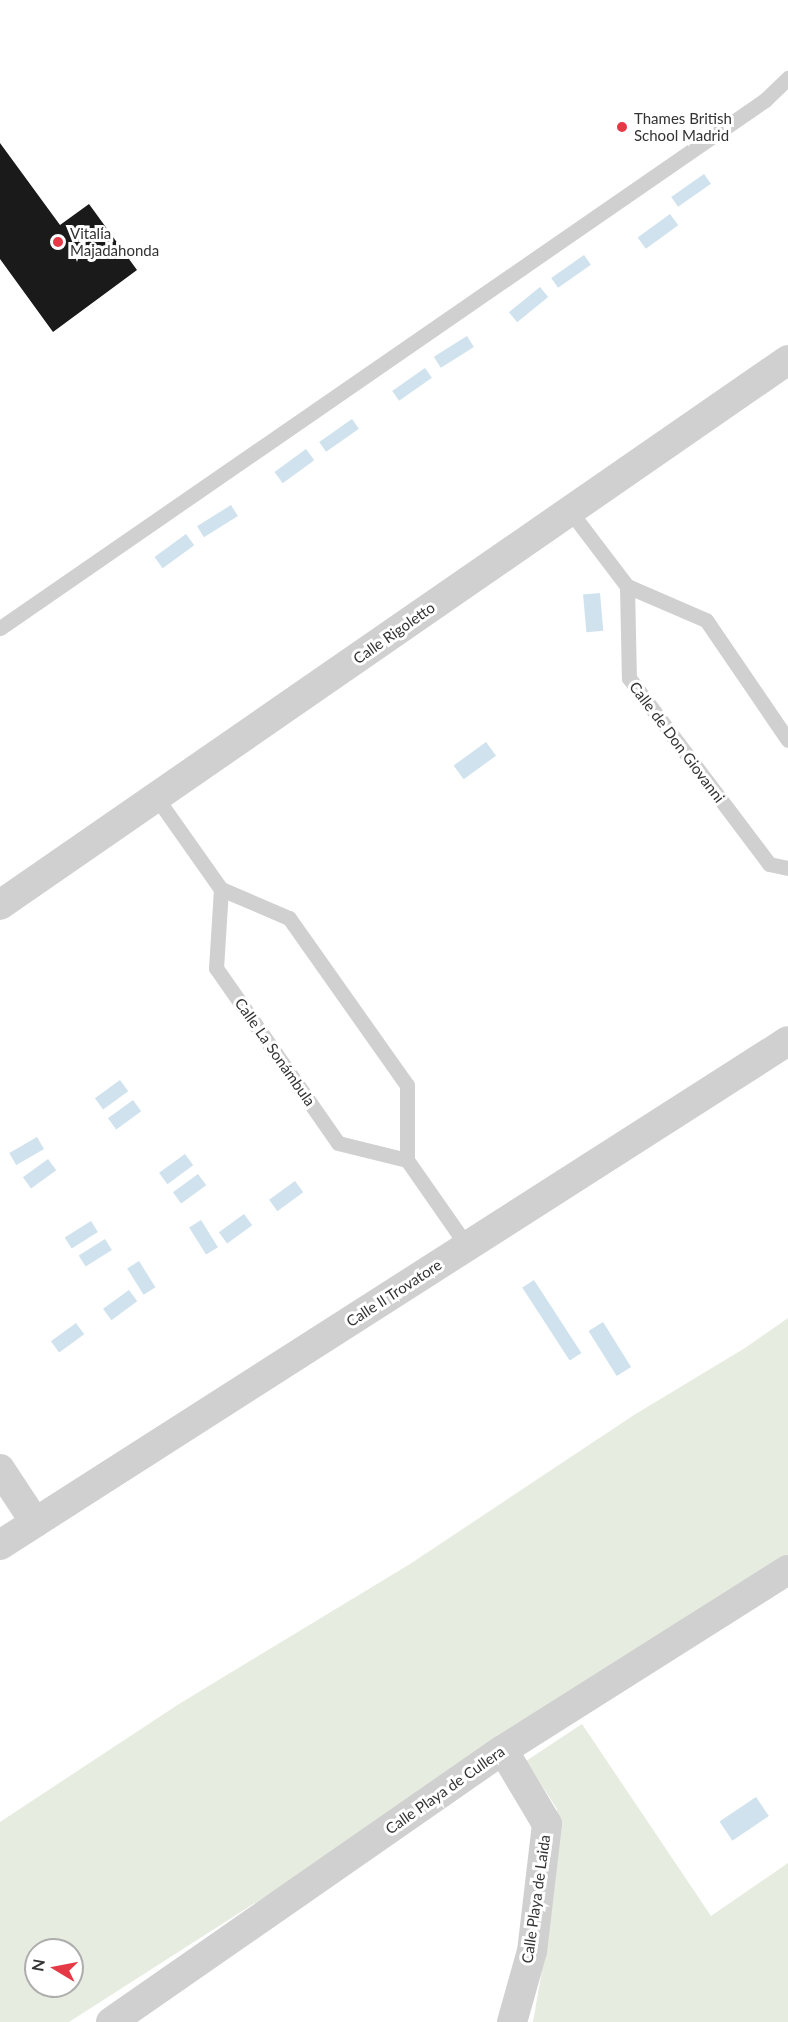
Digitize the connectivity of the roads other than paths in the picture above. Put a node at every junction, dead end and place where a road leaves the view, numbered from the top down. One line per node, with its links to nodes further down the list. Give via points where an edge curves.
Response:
1 (788, 78): 5 (lane, via 765,100)
2 (788, 360): 3 (street, Calle Rigoletto)
3 (570, 511): 4 (lane); 7 (street, Calle Rigoletto)
4 (627, 586): 6 (lane, via 706,620); 8 (lane, Calle de Don Giovanni, via 629,678 769,864)
5 (0, 628)
6 (788, 740)
7 (156, 797): 9 (lane); 10 (street, Calle Rigoletto)
8 (788, 868)
9 (220, 889): 12 (lane, via 289,918 407,1084); 12 (lane, Calle La Sonámbula, via 216,968 338,1143)
10 (0, 905)
11 (788, 1041): 13 (street, Calle Il Trovatore)
12 (407, 1160): 13 (lane)
13 (467, 1246): 15 (street, Calle Il Trovatore)
14 (0, 1469): 15 (street)
15 (35, 1522): 16 (street, Calle Il Trovatore)
16 (0, 1545)
17 (788, 1570): 18 (street, Calle Playa de Cullera)
18 (502, 1750): 19 (street, Calle Playa de Cullera); 20 (street, Calle Playa de Laida, via 547,1824 532,1951)
19 (111, 2022)
20 (513, 2022)

